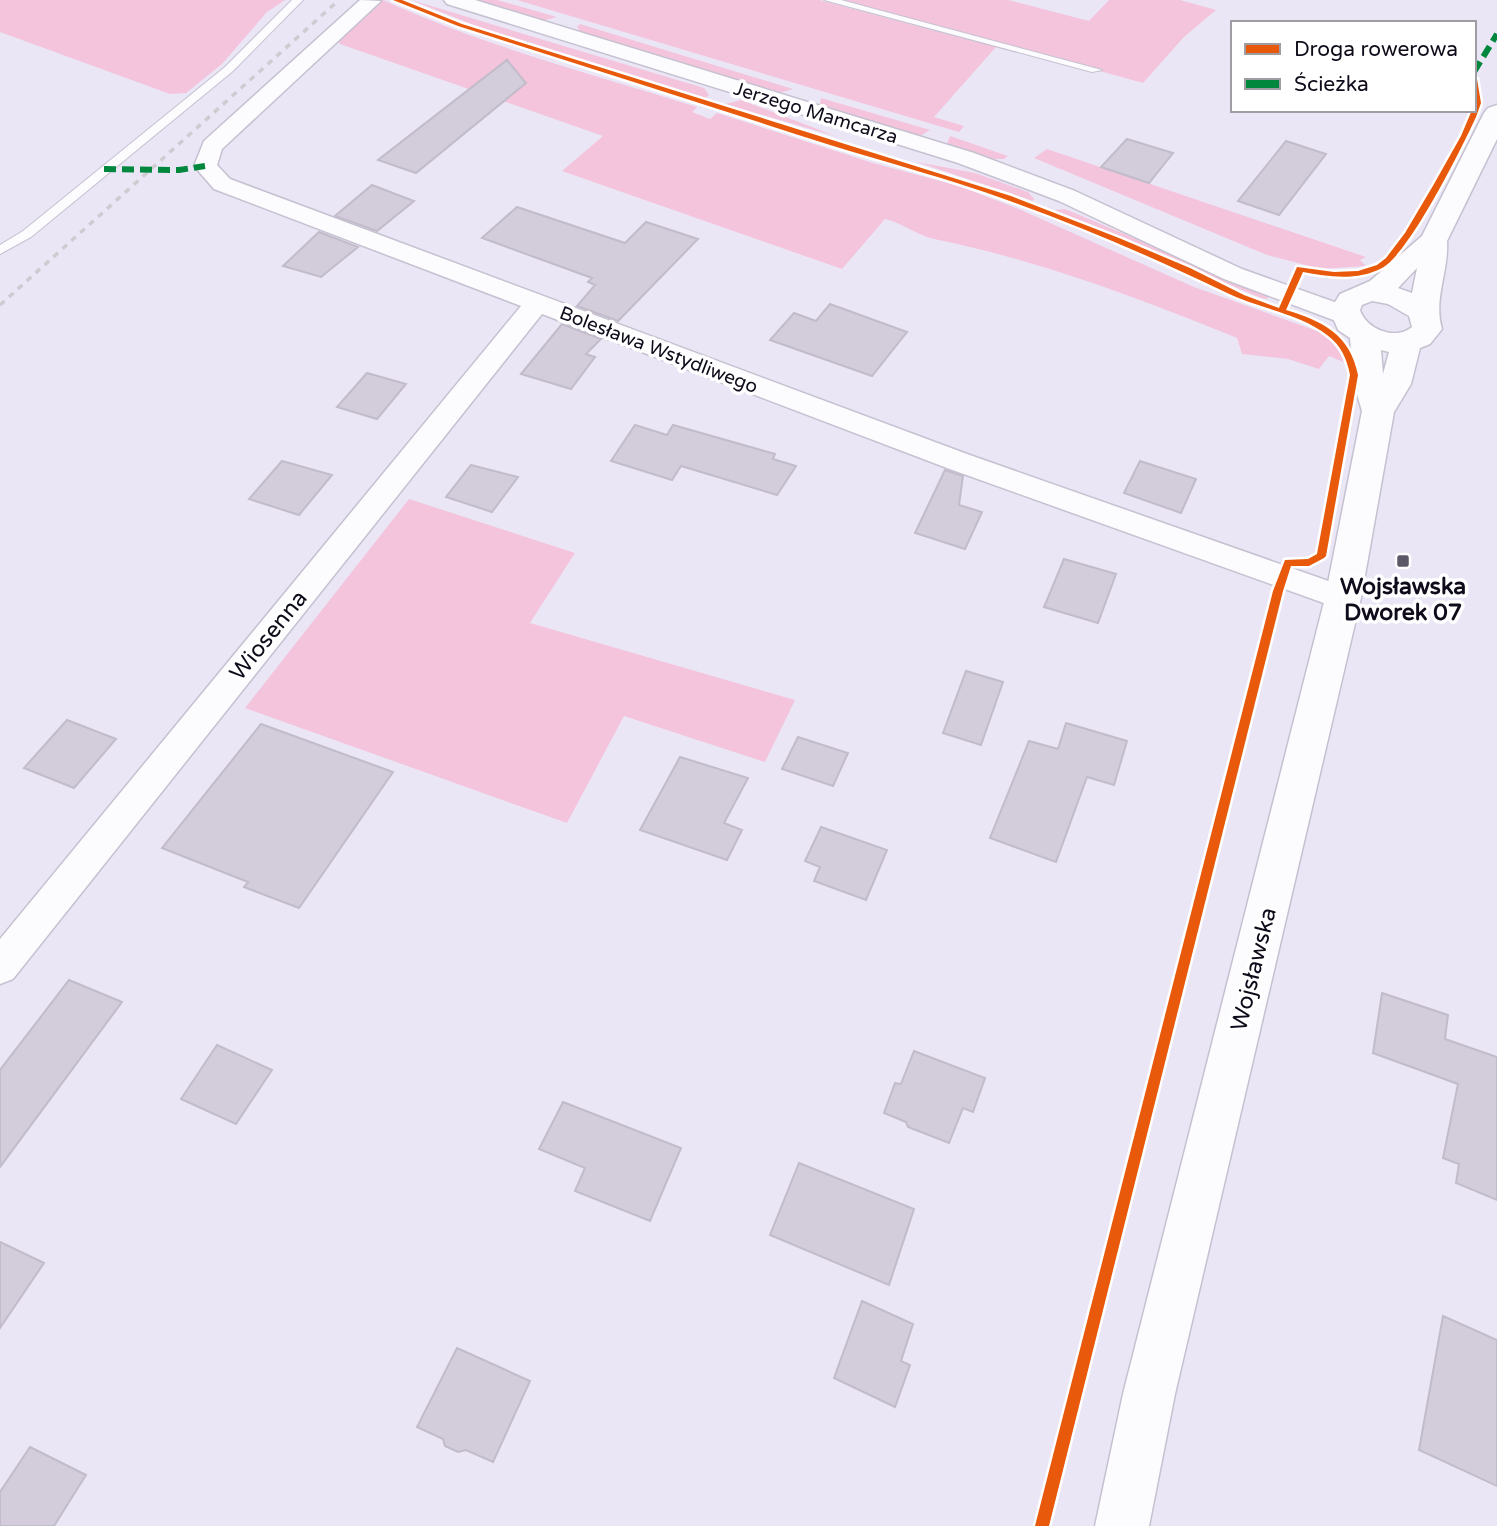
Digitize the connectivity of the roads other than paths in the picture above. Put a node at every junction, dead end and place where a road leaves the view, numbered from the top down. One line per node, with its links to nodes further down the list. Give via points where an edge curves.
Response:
1 (298, 0): 8 (lane, via 229,69 27,234)
2 (454, 0): 10 (street, Jerzego Mamcarza, via 967,158 1067,196 1233,274)
3 (829, 0): 5 (lane)
4 (371, 1): 9 (street, Bolesława Wstydliwego, via 212,146 205,166 222,184)
5 (1096, 70)
6 (1497, 113): 7 (street)
7 (1433, 240): 10 (street, via 1416,249); 11 (street, via 1434,258)
8 (0, 250)
9 (537, 303): 14 (street, Bolesława Wstydliwego, via 957,461); 15 (street, Wiosenna)
10 (1359, 310): 11 (street, via 1396,296); 12 (street, via 1387,342); 13 (street, Wojsławska, via 1368,381)
11 (1422, 311): 12 (street, via 1426,331)
12 (1406, 342): 13 (street, Wojsławska, via 1396,384)
13 (1378, 411): 14 (street, Wojsławska)
14 (1343, 598): 16 (street, Wojsławska, via 1149,1394)
15 (0, 967)
16 (1122, 1526)

